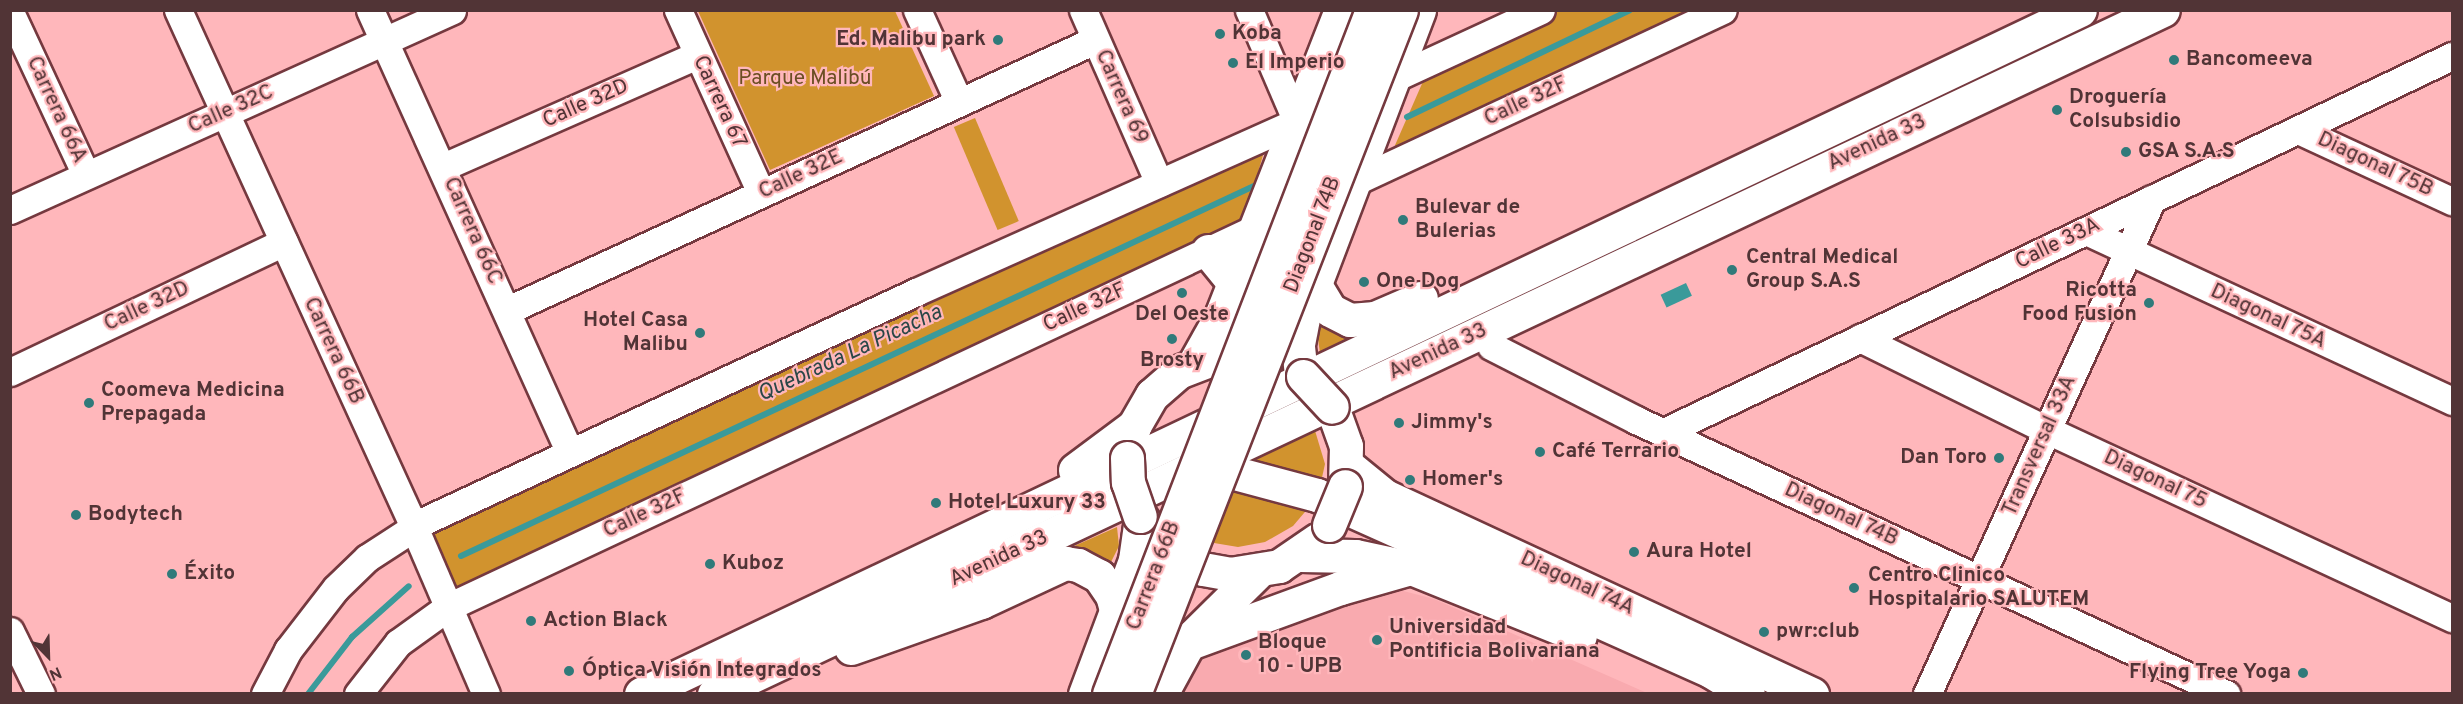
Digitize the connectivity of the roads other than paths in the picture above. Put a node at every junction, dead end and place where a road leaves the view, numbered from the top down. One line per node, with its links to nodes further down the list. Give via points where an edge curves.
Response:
1 (178, 10): 24 (street, Carrera 66B)
2 (369, 10): 18 (street, Carrera 66C)
3 (452, 10): 18 (street, Calle 32C)
4 (678, 10): 19 (street, Carrera 67)
5 (917, 10): 22 (street)
6 (1083, 10): 17 (street, Carrera 69)
7 (1249, 10): 26 (street)
8 (1341, 10): 26 (main road)
9 (1372, 10): 57 (main road, Diagonal 74B, bridge)
10 (1378, 10): 15 (main road, via 1403,15)
11 (1541, 10): 21 (street)
12 (1723, 10): 31 (street, Calle 32F)
13 (2080, 10): 28 (main road, Avenida 33)
14 (2163, 10): 36 (main road, Avenida 33)
15 (1413, 11): 21 (main road); 57 (main road, Diagonal 74B, bridge)
16 (10, 12): 30 (street, Carrera 66A)
17 (1095, 40): 22 (street, Calle 32E); 32 (street, Carrera 69)
18 (384, 41): 24 (street, Calle 32C); 29 (street, Carrera 66C)
19 (697, 55): 29 (street, Calle 32D); 33 (street, Carrera 67)
20 (2452, 56): 27 (street, Calle 33A)
21 (1394, 78): 23 (street); 25 (main road)
22 (959, 102): 33 (street, Calle 32E)
23 (1337, 104): 25 (main road, via 1353,106); 26 (street)
24 (225, 113): 30 (street, Calle 32C); 40 (street, Carrera 66B)
25 (1377, 121): 31 (main road)
26 (1297, 122): 32 (street); 38 (main road)
27 (2298, 130): 34 (street, Calle 33A); 35 (street, Diagonal 75B)
28 (1759, 161): 44 (main road, via 1625,208 1374,318 1362,321 1339,317); 70 (main road, Avenida 33)
29 (443, 167): 45 (street, Carrera 66C)
30 (86, 175): 37 (street, Calle 32C)
31 (1355, 182): 38 (street, Calle 32F); 44 (main road)
32 (1159, 183): 56 (street)
33 (761, 194): 45 (street, Calle 32E)
34 (2152, 200): 39 (street, Calle 33A); 42 (street, Transversal 33A)
35 (2452, 201)
36 (1740, 209): 47 (main road, via 1638,270); 57 (main road, Avenida 33)
37 (10, 210)
38 (1256, 228): 41 (street, Calle 32F); 43 (main road)
39 (2085, 231): 42 (street, Diagonal 75A); 46 (street, Calle 33A)
40 (284, 242): 49 (street, Calle 32D); 60 (street, Carrera 66B)
41 (1208, 250): 43 (main road); 65 (street, Calle 32F)
42 (2129, 252): 51 (street, Diagonal 75A); 54 (street, Transversal 33A)
43 (1234, 283): 48 (main road, via 1213,333)
44 (1315, 285): 50 (main road, via 1300,329)
45 (508, 310): 56 (street, Carrera 66C)
46 (1860, 338): 54 (street, Diagonal 75); 55 (street, Calle 33A)
47 (1491, 346): 52 (main road, via 1391,394); 55 (street, Diagonal 74B)
48 (1194, 364): 50 (main road, via 1221,356 1249,356 1276,362); 53 (main road, via 1158,389)
49 (10, 372)
50 (1302, 375): 52 (main road, bridge)
51 (2452, 401)
52 (1335, 415): 58 (main road)
53 (1134, 426): 59 (main road, bridge, via 1127,458 1128,482); 70 (main road, via 1087,463 845,579)
54 (2047, 430): 64 (street, Transversal 33A); 67 (street, Diagonal 75)
55 (1664, 432): 64 (street, Diagonal 74B)
56 (570, 453): 60 (street)
57 (1209, 460): 70 (main road, Avenida 33); 71 (main road, Carrera 66B, bridge); 79 (main road, Carrera 66B, bridge); 81 (main road, via 1317,495 1712,672)
58 (1346, 475): 61 (main road, bridge, via 1329,525); 82 (main road, Diagonal 74A)
59 (1140, 517): 63 (main road, via 1157,540 1195,565 1230,574); 66 (main road, via 1135,560)
60 (417, 534): 65 (street, Carrera 66B); 72 (street, via 367,558 336,588)
61 (1300, 555): 62 (main road, Diagonal 74A, via 1355,556); 63 (main road)
62 (1411, 568): 69 (main road, via 1340,588); 80 (main road, Diagonal 74A)
63 (1257, 573): 69 (main road)
64 (1980, 578): 83 (street, Transversal 33A); 84 (street, Diagonal 74B)
65 (445, 600): 76 (street, Calle 32F, via 398,643); 77 (street, Carrera 66B)
66 (1116, 610): 70 (main road, via 1112,595 1099,576 1065,563 923,625); 71 (main road)
67 (2452, 618)
68 (11, 634): 74 (street)
69 (1187, 644): 73 (main road)
70 (726, 677): 78 (main road, Avenida 33)
71 (1096, 685): 73 (main road, via 1110,682 1130,691)
72 (268, 686): 75 (street)
73 (1163, 688)
74 (41, 693)
75 (241, 693)
76 (358, 693)
77 (486, 693)
78 (641, 693)
79 (1134, 693)
80 (1722, 693)
81 (1748, 693)
82 (1812, 693)
83 (1927, 693)
84 (2226, 693)

